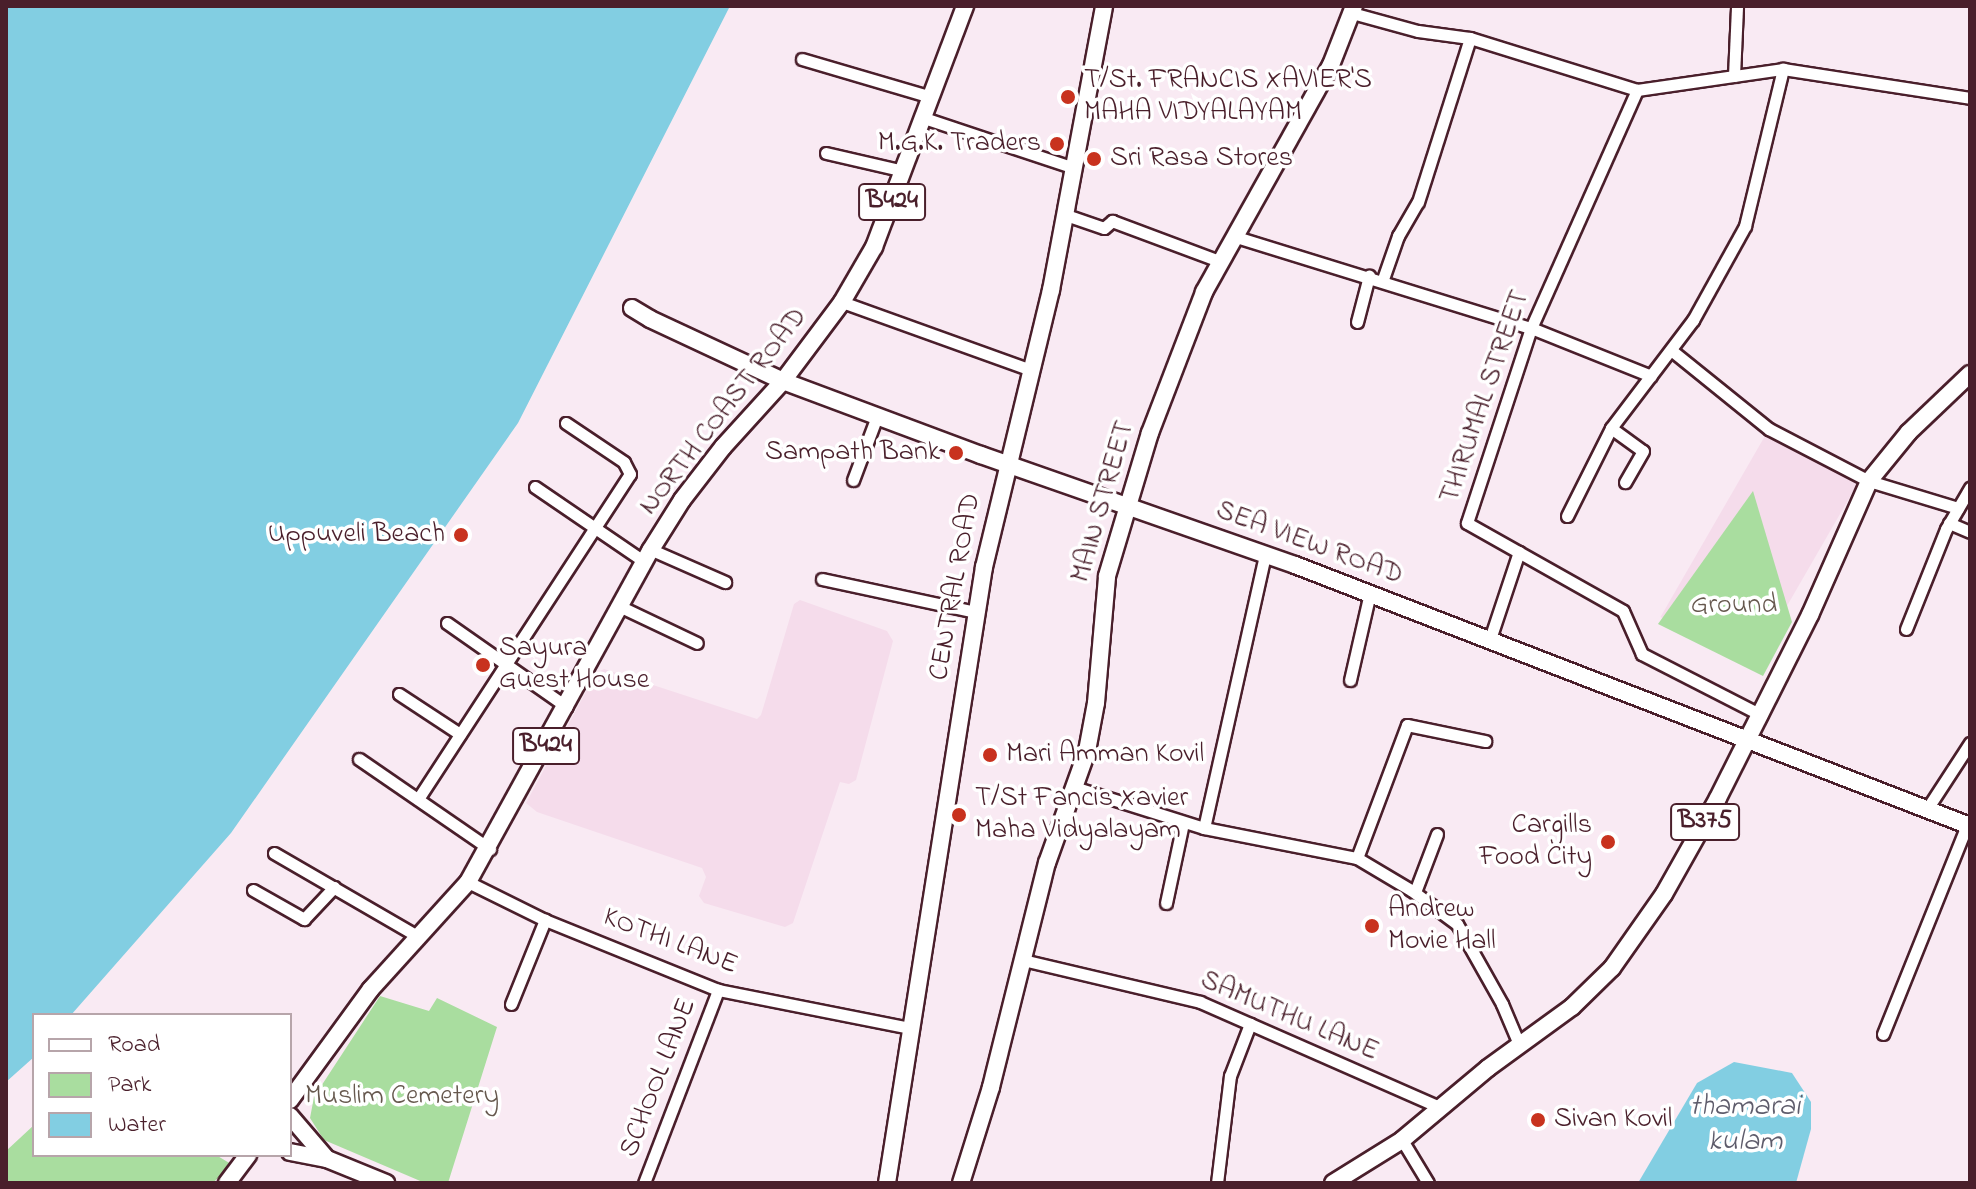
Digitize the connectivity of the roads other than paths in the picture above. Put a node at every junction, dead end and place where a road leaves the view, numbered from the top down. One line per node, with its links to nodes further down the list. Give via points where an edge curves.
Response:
1 (965, 6): 10 (main road, NORTH COAST ROAD / B424)
2 (1104, 6): 14 (main road, CENTRAL ROAD)
3 (1737, 6): 8 (street)
4 (1353, 9): 5 (street, via 1418,31); 17 (main road, MAIN STREET, via 1331,65 1284,154)
5 (1470, 38): 9 (street); 20 (street, via 1418,202 1398,236)
6 (802, 59): 10 (street)
7 (1783, 69): 8 (street); 11 (street); 25 (street, via 1745,226)
8 (1734, 76): 9 (street)
9 (1637, 90): 24 (street, THIRUMAL STREET)
10 (931, 97): 12 (main road, NORTH COAST ROAD / B424)
11 (1970, 98)
12 (924, 118): 14 (street); 15 (main road, NORTH COAST ROAD / B424)
13 (826, 153): 15 (street)
14 (1074, 168): 16 (main road, CENTRAL ROAD)
15 (904, 171): 21 (main road, NORTH COAST ROAD / B424, via 874,247)
16 (1066, 215): 18 (street, via 1104,228 1112,221); 26 (main road, CENTRAL ROAD)
17 (1233, 236): 18 (main road, MAIN STREET); 19 (street)
18 (1219, 261): 39 (main road, MAIN STREET, via 1186,332)
19 (1369, 276): 20 (street); 23 (street)
20 (1383, 279): 24 (street)
21 (842, 302): 26 (street); 29 (main road, NORTH COAST ROAD / B424)
22 (632, 308): 29 (main road, SEA VIEW ROAD)
23 (1357, 322)
24 (1531, 328): 28 (street); 45 (street, THIRUMAL STREET, via 1467,523)
25 (1671, 350): 28 (street); 35 (street, via 1769,429)
26 (1031, 370): 33 (main road, CENTRAL ROAD)
27 (1970, 374): 35 (main road, B375, via 1909,432)
28 (1651, 376): 32 (street)
29 (783, 381): 30 (main road, SEA VIEW ROAD); 47 (main road, NORTH COAST ROAD / B424, via 690,489)
30 (877, 416): 33 (main road, SEA VIEW ROAD); 34 (street)
31 (566, 423): 43 (street, via 629,468)
32 (1611, 428): 36 (street, via 1643,451); 41 (street)
33 (1007, 464): 39 (main road, SEA VIEW ROAD); 52 (main road, CENTRAL ROAD)
34 (853, 480)
35 (1869, 481): 40 (street); 61 (main road, B375)
36 (1625, 482)
37 (535, 487): 43 (street)
38 (1970, 488): 40 (street)
39 (1127, 506): 46 (main road, SEA VIEW ROAD); 67 (main road, MAIN STREET, via 1107,576 1096,703)
40 (1958, 508): 42 (street)
41 (1567, 516)
42 (1949, 523): 44 (street); 54 (street)
43 (596, 529): 47 (street); 57 (street)
44 (1970, 532)
45 (1519, 552): 55 (street); 61 (street, THIRUMAL STREET, via 1623,611 1642,654)
46 (1265, 554): 50 (main road, SEA VIEW ROAD); 72 (street)
47 (648, 556): 49 (street); 51 (main road, NORTH COAST ROAD / B424)
48 (822, 579): 52 (street)
49 (725, 582)
50 (1370, 593): 55 (main road, SEA VIEW ROAD); 58 (street)
51 (619, 606): 56 (street); 60 (main road, NORTH COAST ROAD / B424)
52 (976, 612): 88 (main road, CENTRAL ROAD)
53 (447, 623): 57 (street)
54 (1906, 629)
55 (1489, 642): 63 (main road, SEA VIEW ROAD)
56 (697, 643)
57 (505, 664): 60 (street); 62 (street)
58 (1350, 680)
59 (399, 694): 62 (street)
60 (567, 707): 74 (main road, NORTH COAST ROAD / B424)
61 (1761, 715): 63 (main road, B375)
62 (460, 734): 68 (street)
63 (1748, 740): 69 (main road, SEA VIEW ROAD); 90 (main road, B375, via 1664,894 1627,948 1572,1007)
64 (1485, 741): 76 (street, via 1407,725)
65 (1970, 743): 69 (street)
66 (359, 759): 68 (street)
67 (1077, 788): 70 (street); 84 (main road, MAIN STREET, via 1047,863)
68 (418, 799): 74 (street)
69 (1927, 809): 71 (main road, SEA VIEW ROAD)
70 (1183, 823): 72 (street); 81 (street)
71 (1968, 825): 89 (street)
72 (1204, 828): 76 (street)
73 (1437, 834): 80 (street)
74 (490, 849): 77 (main road, NORTH COAST ROAD / B424)
75 (274, 853): 78 (street)
76 (1357, 858): 80 (street)
77 (468, 882): 82 (street, KOTHI LANE); 83 (main road, NORTH COAST ROAD / B424)
78 (334, 887): 79 (street, via 304,919); 83 (street)
79 (253, 890)
80 (1415, 892): 90 (street, via 1457,924)
81 (1166, 903)
82 (545, 920): 85 (street, KOTHI LANE); 86 (street)
83 (419, 937): 91 (main road, NORTH COAST ROAD / B424, via 371,989)
84 (1023, 960): 87 (street, SAMUTHU LANE, via 1200,1002); 102 (main road, MAIN STREET)
85 (718, 990): 88 (street, KOTHI LANE); 100 (street, SCHOOL LANE)
86 (511, 1004)
87 (1250, 1024): 92 (street, SAMUTHU LANE); 103 (street, via 1230,1076)
88 (910, 1028): 101 (main road, CENTRAL ROAD)
89 (1883, 1034)
90 (1519, 1044): 92 (main road, B375)
91 (292, 1097)
92 (1439, 1107): 94 (main road, B375)
93 (292, 1118): 97 (main road)
94 (1402, 1140): 104 (main road, B375); 105 (street)
95 (292, 1152): 97 (main road)
96 (246, 1157): 99 (main road)
97 (327, 1159): 98 (main road)
98 (383, 1182)
99 (227, 1183)
100 (644, 1183)
101 (887, 1183)
102 (961, 1183)
103 (1217, 1183)
104 (1333, 1183)
105 (1428, 1183)

